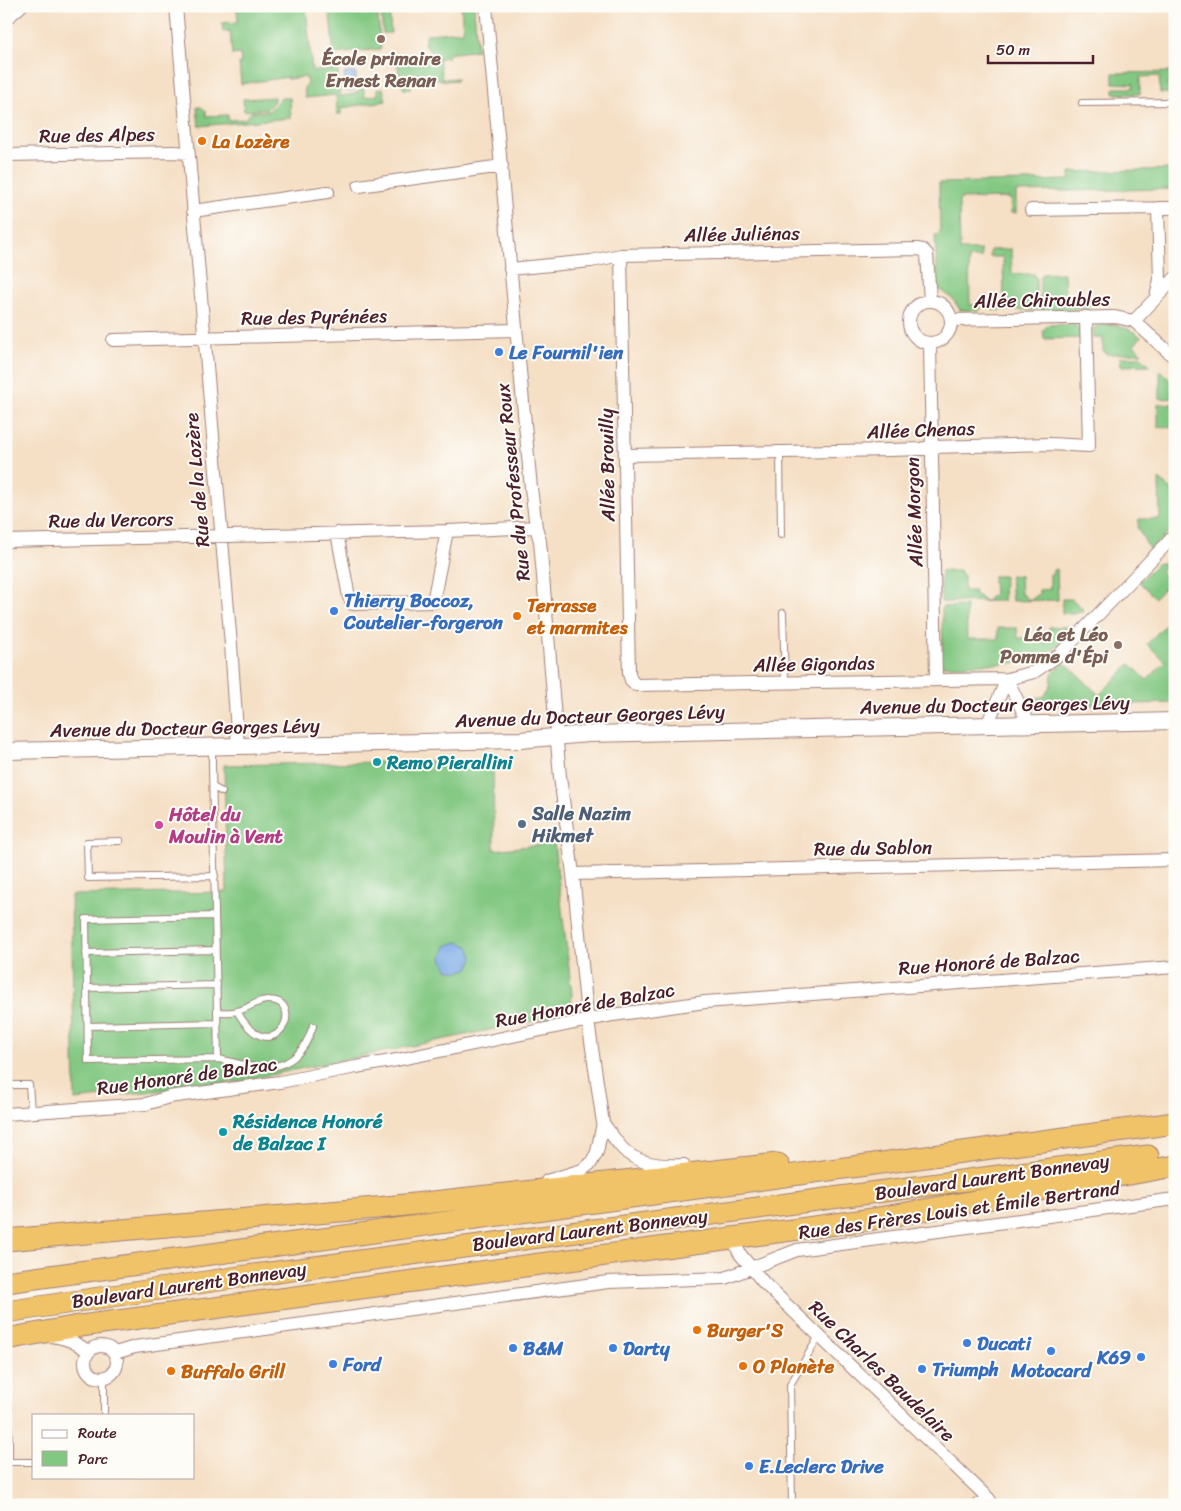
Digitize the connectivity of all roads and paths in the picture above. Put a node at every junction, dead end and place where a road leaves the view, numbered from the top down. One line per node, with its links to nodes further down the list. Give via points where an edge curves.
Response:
1 (21, 6): 4 (street)
2 (176, 6): 7 (street, Rue de la Lozère)
3 (486, 6): 9 (street, Rue du Professeur Roux)
4 (6, 19)
5 (1175, 102): 6 (lane)
6 (1082, 103)
7 (188, 153): 8 (street, Rue des Alpes); 15 (street, Rue de la Lozère)
8 (6, 155)
9 (502, 166): 10 (street); 17 (street, Rue du Professeur Roux)
10 (359, 186)
11 (328, 192): 15 (street)
12 (1158, 208): 13 (street); 14 (street); 19 (street, via 1160,280)
13 (1175, 208)
14 (1031, 210)
15 (194, 211): 25 (street, Rue de la Lozère)
16 (622, 255): 17 (street, Allée Juliénas); 20 (street, Allée Juliénas, via 917,249 926,254); 31 (street, Allée Brouilly)
17 (510, 269): 24 (street, Rue du Professeur Roux)
18 (1175, 278): 19 (street, Allée Chiroubles)
19 (1156, 297): 23 (street, Allée Chiroubles)
20 (930, 301): 22 (street, via 944,306); 27 (street, via 915,306 909,320 912,334)
21 (1086, 317): 22 (street, Allée Chiroubles); 23 (street, Allée Chiroubles); 29 (street, Allée Chenas, via 1089,446)
22 (951, 320): 27 (street, via 943,338)
23 (1134, 321): 28 (street, Allée Chiroubles)
24 (516, 330): 25 (street, Rue des Pyrénées); 32 (street, Rue du Professeur Roux)
25 (204, 337): 26 (street, Rue des Pyrénées); 36 (street, Rue de la Lozère)
26 (112, 340)
27 (930, 343): 29 (street, Allée Morgon)
28 (1175, 358)
29 (931, 447): 30 (street, Allée Chenas); 41 (street, Allée Morgon)
30 (780, 453): 31 (street, Allée Chenas); 35 (lane)
31 (625, 456): 40 (street, Allée Brouilly)
32 (536, 527): 33 (street, Rue du Vercors); 47 (street, Rue du Professeur Roux)
33 (447, 531): 34 (street, Rue du Vercors); 34 (street, via 433,602 354,604 348,596)
34 (337, 533): 36 (street, Rue du Vercors)
35 (781, 535)
36 (220, 536): 38 (street, Rue du Vercors); 49 (street, Rue de la Lozère)
37 (1175, 536): 42 (street, Allée Gigondas, via 1059,655 1034,672)
38 (6, 541)
39 (783, 613): 43 (lane)
40 (629, 674): 43 (street, Allée Gigondas, via 636,685 645,686)
41 (936, 680): 42 (street, Allée Gigondas); 43 (street, Allée Gigondas)
42 (1007, 680): 45 (street); 46 (street)
43 (785, 683)
44 (1175, 722): 45 (street, Avenue du Docteur Georges Lévy)
45 (1029, 724): 46 (street, Avenue du Docteur Georges Lévy)
46 (987, 725): 47 (street, Avenue du Docteur Georges Lévy)
47 (557, 737): 49 (street, Avenue du Docteur Georges Lévy); 55 (street, Rue du Professeur Roux)
48 (212, 746): 49 (street, Avenue du Docteur Georges Lévy); 50 (street, Avenue du Docteur Georges Lévy); 51 (lane)
49 (238, 746)
50 (6, 751)
51 (213, 786): 52 (lane); 56 (lane)
52 (222, 792)
53 (120, 841): 56 (lane, via 87,842 88,878)
54 (1175, 860): 55 (street, Rue du Sablon)
55 (573, 874): 65 (street, Rue du Professeur Roux)
56 (215, 876): 57 (lane)
57 (216, 916): 58 (lane); 59 (lane, via 86,919)
58 (216, 950): 59 (lane); 61 (lane)
59 (86, 953): 62 (lane)
60 (1175, 967): 65 (street, Rue Honoré de Balzac, via 705,1002)
61 (217, 986): 62 (lane); 63 (lane)
62 (87, 988): 67 (lane)
63 (217, 1012): 64 (lane); 66 (lane)
64 (237, 1012): 64 (lane, via 259,1001 275,1001 282,1005 286,1019 281,1032 266,1037 258,1035)
65 (588, 1021): 71 (street, Rue Honoré de Balzac, via 280,1082 169,1097 146,1104); 73 (street, Rue du Professeur Roux)
66 (218, 1023): 67 (lane); 69 (lane)
67 (88, 1026): 69 (lane, via 88,1061)
68 (313, 1026): 69 (lane, via 309,1040 298,1055 280,1066 255,1068)
69 (218, 1059)
70 (6, 1085): 71 (lane, via 29,1084)
71 (31, 1112): 72 (street, Rue Honoré de Balzac)
72 (6, 1114)
73 (603, 1122): 76 (street, Rue du Professeur Roux, via 623,1150 657,1165); 80 (street, Rue du Professeur Roux, via 597,1152 582,1170 548,1181)
74 (1175, 1123): 77 (highway, Boulevard Laurent Bonnevay)
75 (1175, 1153): 87 (highway, Boulevard Laurent Bonnevay, via 249,1276)
76 (769, 1164): 77 (highway); 80 (highway)
77 (866, 1166): 86 (highway, Boulevard Laurent Bonnevay)
78 (1175, 1166): 83 (highway, via 873,1218)
79 (1175, 1199): 85 (street, Rue des Frères Louis et Émile Bertrand, via 797,1250)
80 (443, 1200): 82 (highway)
81 (6, 1235): 82 (highway)
82 (34, 1238): 84 (highway)
83 (732, 1238): 85 (street, Rue Charles Baudelaire); 89 (highway, via 73,1327)
84 (6, 1240)
85 (750, 1268): 88 (street, Rue Charles Baudelaire); 91 (street, Rue des Frères Louis et Émile Bertrand, via 724,1278 608,1282 144,1345)
86 (6, 1282)
87 (6, 1312)
88 (819, 1336): 97 (street, Rue Charles Baudelaire); 98 (lane, via 790,1385)
89 (7, 1339): 90 (street, via 62,1337)
90 (88, 1351): 91 (street, via 102,1346); 92 (street, via 84,1361 88,1372 92,1376)
91 (114, 1353): 92 (street, via 115,1368)
92 (104, 1377): 94 (lane)
93 (6, 1400): 95 (lane, via 9,1407)
94 (104, 1414)
95 (8, 1462): 96 (lane)
96 (32, 1462)
97 (986, 1503)
98 (792, 1505)

